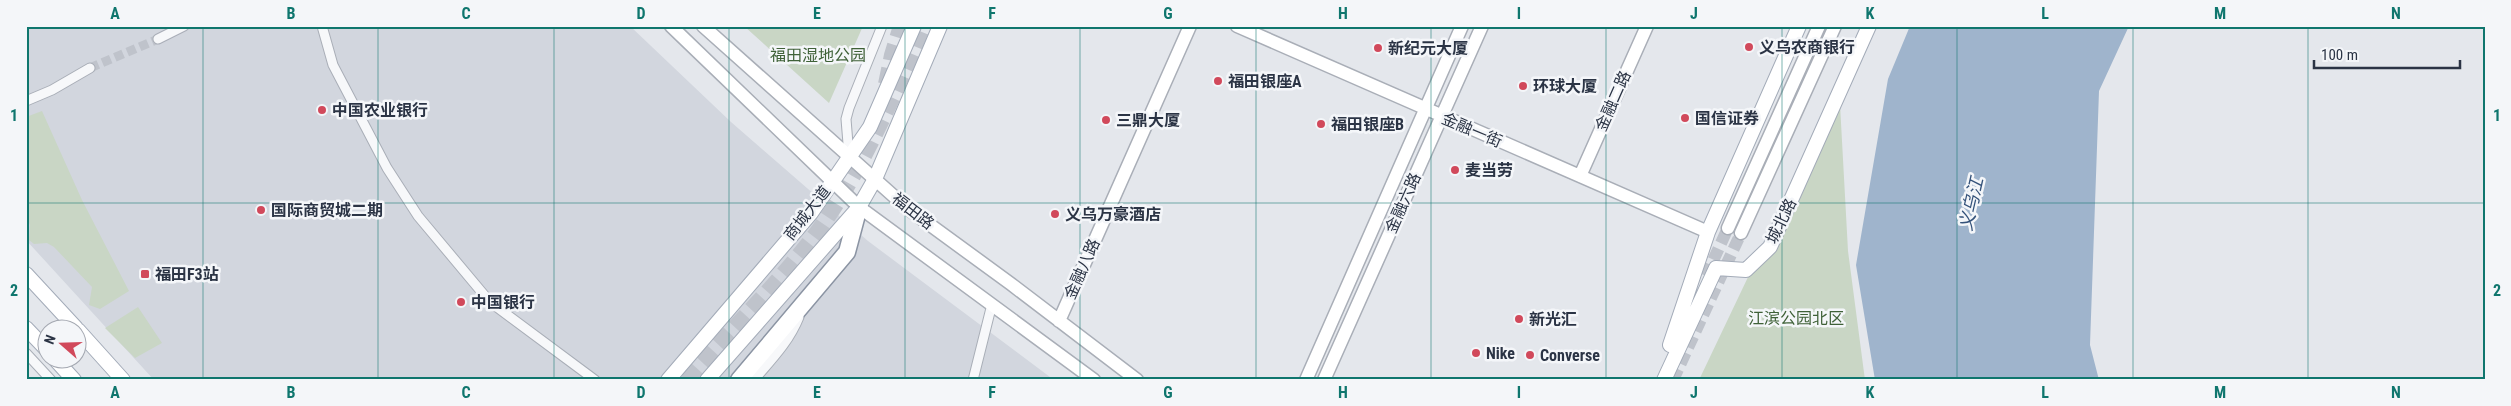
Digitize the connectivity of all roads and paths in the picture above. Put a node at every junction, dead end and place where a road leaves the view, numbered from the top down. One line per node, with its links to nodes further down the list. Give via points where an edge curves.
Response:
1 (184, 26): 17 (street)
2 (322, 26): 43 (street, via 332,65 387,168 418,216 490,302)
3 (671, 26): 25 (street, 福田路)
4 (703, 26): 22 (street, 福田路)
5 (882, 26): 22 (street, via 846,119)
6 (914, 26): 22 (main road, 商城大道, via 870,127)
7 (940, 26): 24 (main road, 商城大道)
8 (1190, 26): 34 (street, 金融八路)
9 (1237, 26): 20 (street, 金融一街)
10 (1462, 26): 20 (street, 金融六路)
11 (1482, 26): 21 (street, 金融六路)
12 (1646, 26): 23 (street, 金融二路)
13 (1798, 26): 28 (main road)
14 (1819, 26): 27 (street)
15 (1835, 26): 29 (street)
16 (1869, 26): 54 (main road, 城北路, via 1770,247 1746,270 1716,268)
17 (158, 39)
18 (90, 68): 19 (street)
19 (26, 101)
20 (1425, 109): 21 (street, 金融一街); 51 (street, 金融六路)
21 (1442, 117): 23 (street, 金融一街); 52 (street, 金融六路)
22 (849, 156): 24 (street, 福田路); 25 (main road, 商城大道)
23 (1580, 176): 28 (street, 金融一街)
24 (875, 180): 26 (main road, 商城大道); 34 (street, 福田路, via 907,208)
25 (832, 182): 26 (street, 福田路); 44 (main road, 商城大道, via 811,213)
26 (859, 207): 31 (highway, via 847,252); 32 (street, 福田路); 45 (main road, 商城大道)
27 (1728, 228)
28 (1708, 232): 53 (main road, via 1676,331)
29 (1741, 233)
30 (26, 274): 33 (main road)
31 (806, 298): 46 (highway); 47 (street, via 793,332)
32 (992, 304): 48 (street); 49 (street, 福田路)
33 (67, 318)
34 (1059, 321): 50 (street, 福田路)
35 (26, 328): 36 (main road)
36 (38, 341)
37 (88, 341): 42 (main road)
38 (26, 353): 40 (street)
39 (63, 368): 41 (main road)
40 (51, 380)
41 (74, 380)
42 (123, 380)
43 (595, 380)
44 (668, 380)
45 (707, 380)
46 (740, 380)
47 (754, 380)
48 (973, 380)
49 (1094, 380)
50 (1138, 380)
51 (1306, 380)
52 (1324, 380)
53 (1655, 380)
54 (1664, 380)

